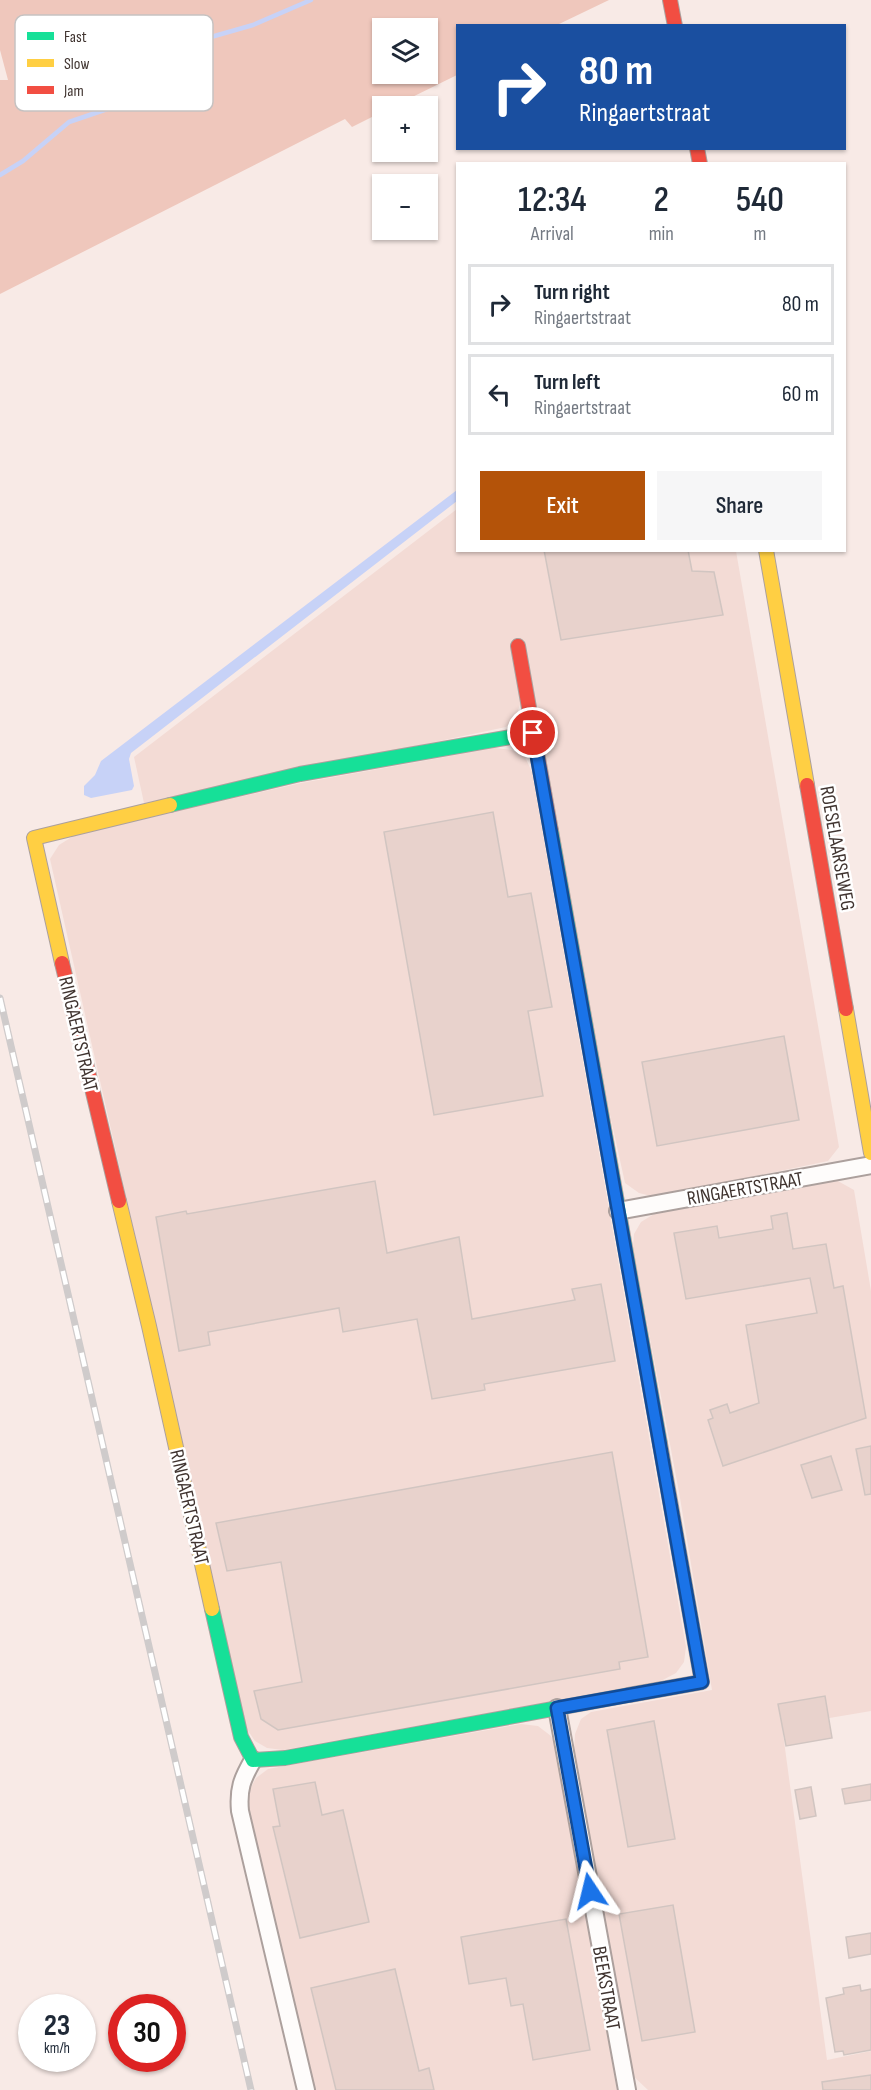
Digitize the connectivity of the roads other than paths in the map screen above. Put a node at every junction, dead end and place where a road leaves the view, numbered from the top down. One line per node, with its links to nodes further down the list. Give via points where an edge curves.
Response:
1 (670, 0): 2 (street)
2 (675, 24)
3 (766, 552): 6 (street, ROESELAARSEWEG)
4 (518, 646): 5 (street)
5 (533, 733): 8 (street); 10 (street, RINGAERTSTRAAT, via 300,774 34,838 241,1737)
6 (871, 1153)
7 (871, 1165): 8 (street, RINGAERTSTRAAT)
8 (618, 1211): 9 (street, via 702,1682)
9 (557, 1708): 10 (street, via 285,1758); 12 (street, BEEKSTRAAT)
10 (253, 1760): 11 (street, via 238,1793 240,1811)
11 (306, 2090)
12 (627, 2090)

